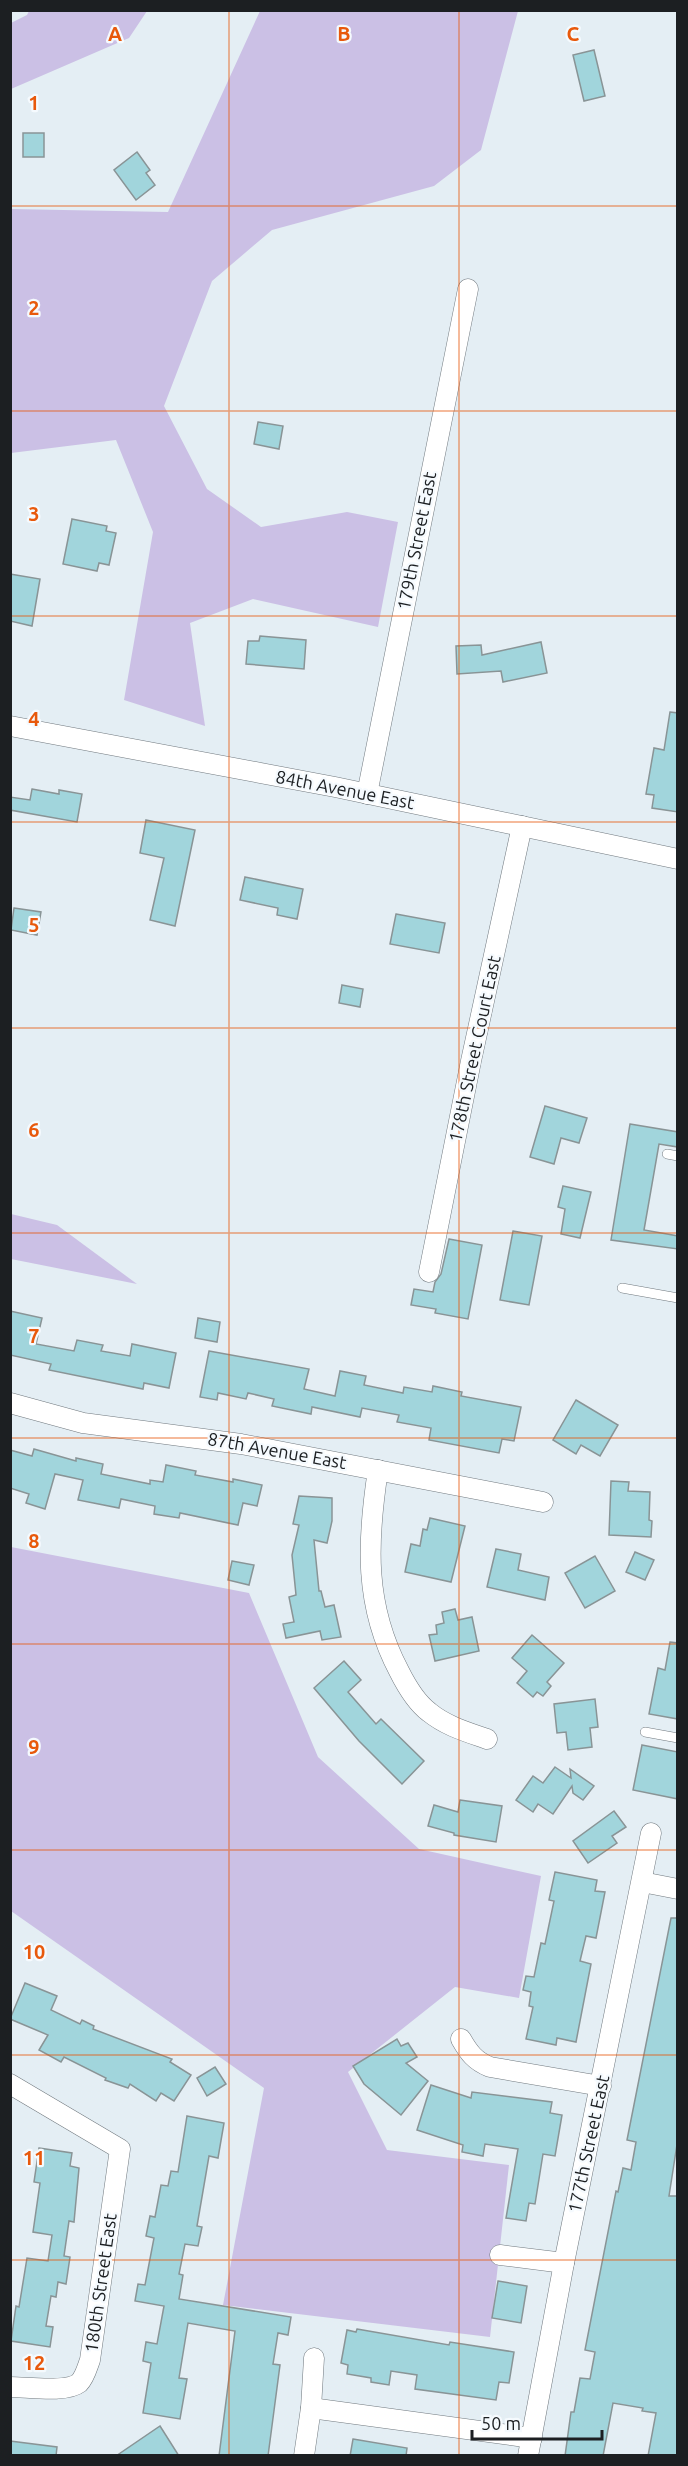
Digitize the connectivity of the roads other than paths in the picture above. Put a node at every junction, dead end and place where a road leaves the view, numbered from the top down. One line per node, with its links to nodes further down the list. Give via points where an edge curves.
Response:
1 (468, 290): 3 (street, 179th Street East)
2 (10, 726): 3 (street, 84th Avenue East)
3 (368, 794): 4 (street, 84th Avenue East)
4 (522, 826): 5 (street, 84th Avenue East); 8 (street, 178th Street Court East)
5 (678, 859)
6 (667, 1154): 7 (lane)
7 (678, 1156)
8 (429, 1272)
9 (622, 1288): 10 (lane)
10 (678, 1298)
11 (10, 1403): 12 (street, 87th Avenue East, via 83,1423 211,1439)
12 (378, 1470): 13 (street, 87th Avenue East); 16 (street, via 370,1520 370,1566 376,1614 386,1647 428,1712 452,1727)
13 (543, 1502)
14 (645, 1732): 15 (lane)
15 (678, 1738)
16 (487, 1739)
17 (651, 1833): 18 (street, 177th Street East)
18 (642, 1882): 19 (street); 22 (street, 177th Street East)
19 (678, 1889)
20 (461, 2039): 22 (street, via 469,2054 490,2067)
21 (10, 2084): 26 (street, 180th Street East, via 120,2149 86,2373 79,2383 66,2388)
22 (601, 2086): 24 (street, 177th Street East)
23 (500, 2254): 24 (street)
24 (564, 2264): 28 (street, 177th Street East)
25 (314, 2358): 27 (street)
26 (10, 2387)
27 (311, 2408): 28 (street); 29 (street)
28 (530, 2447)
29 (304, 2456)

